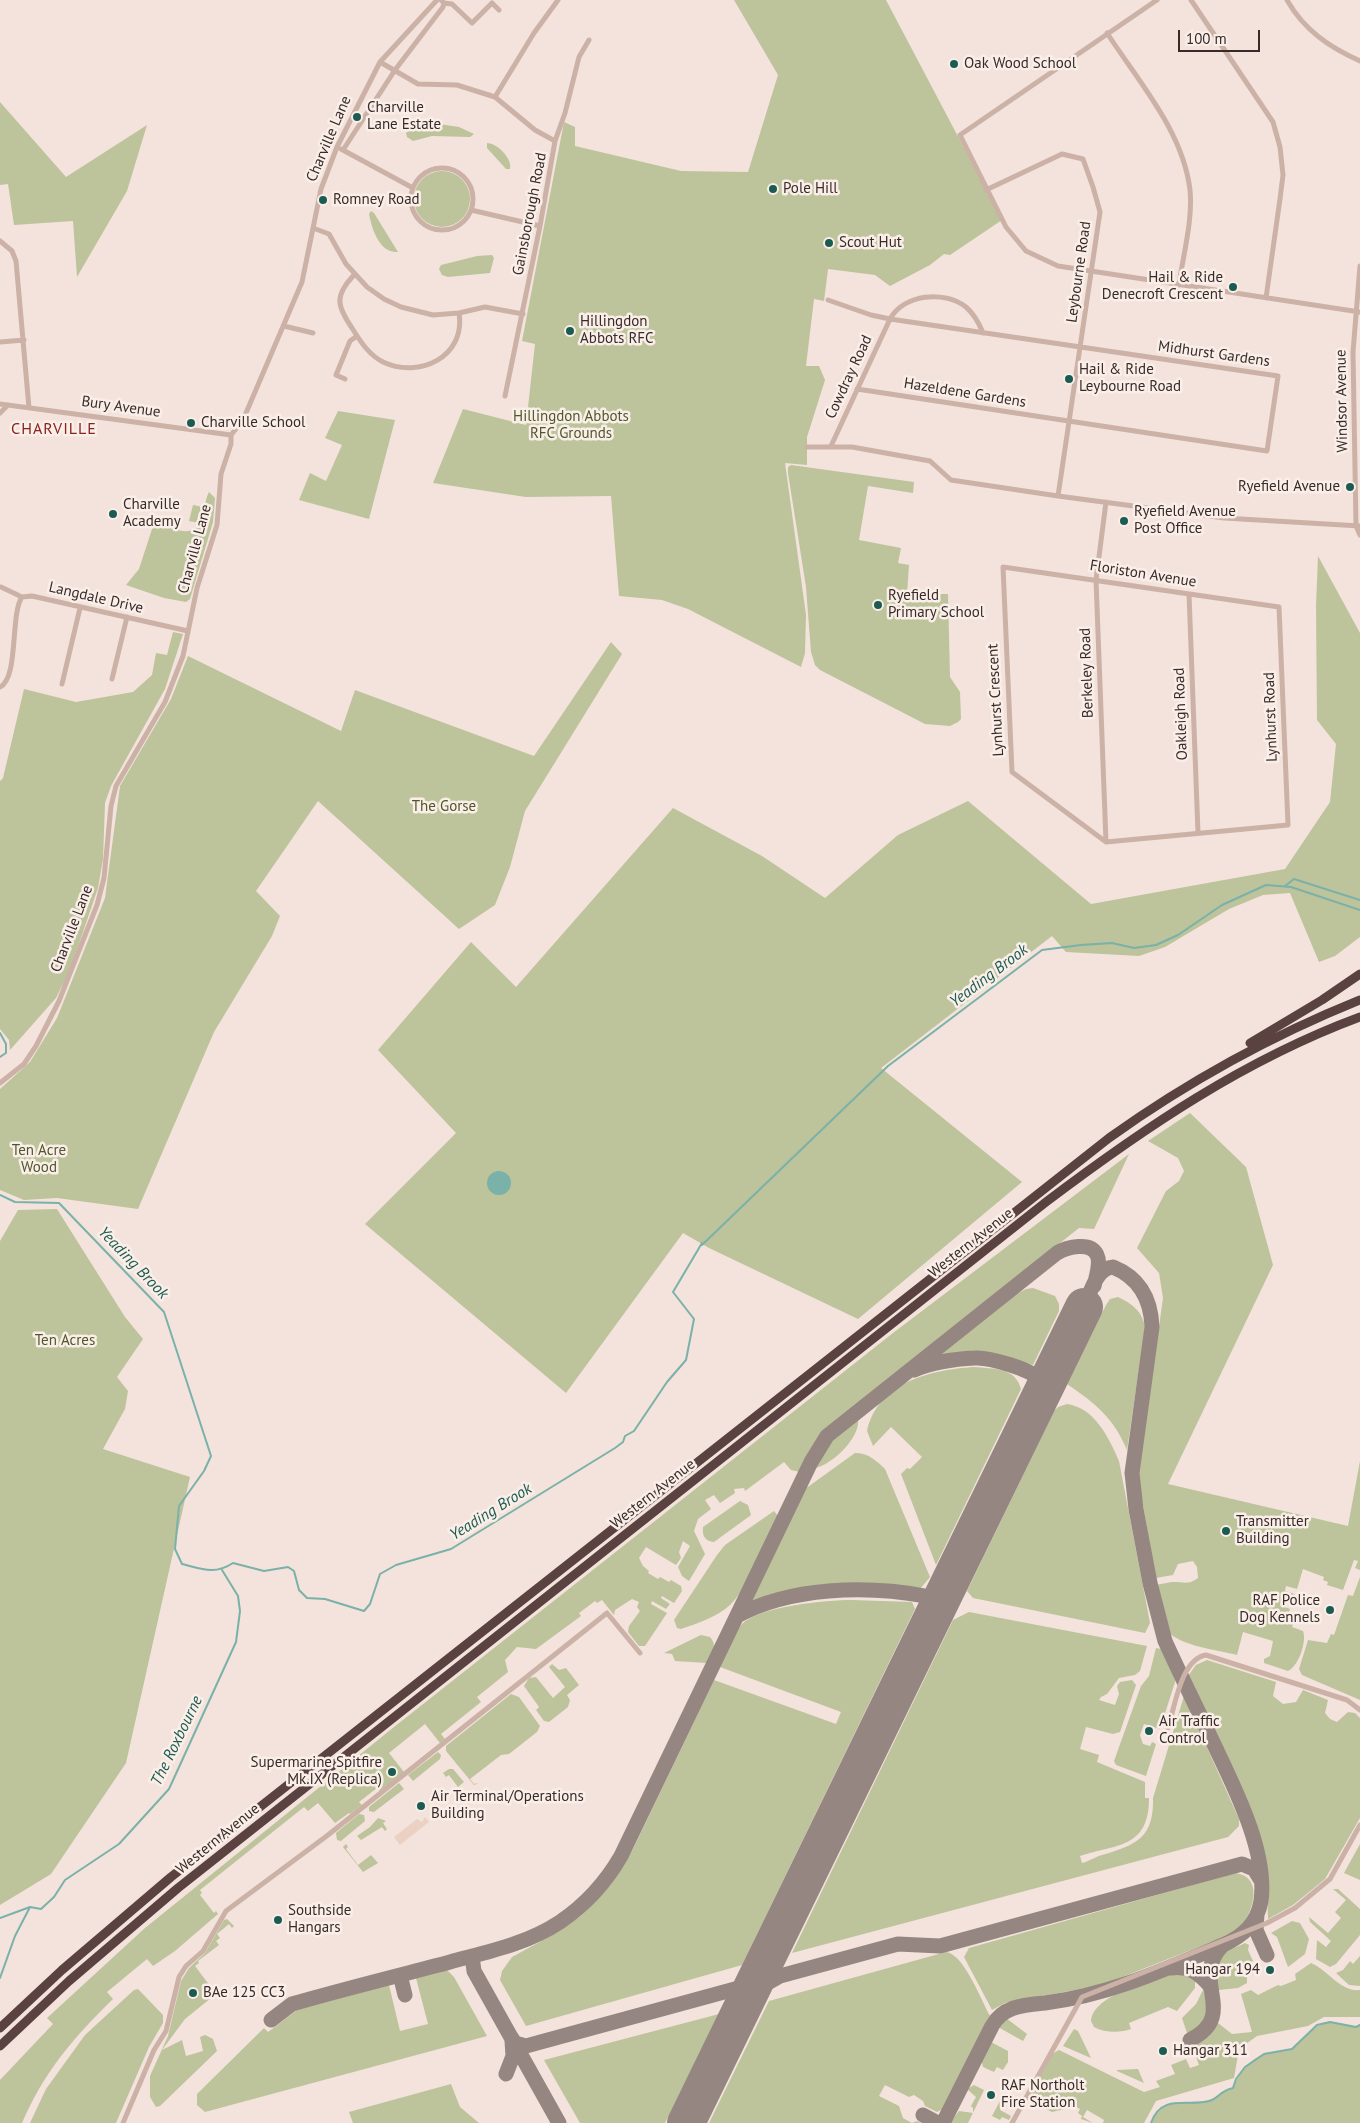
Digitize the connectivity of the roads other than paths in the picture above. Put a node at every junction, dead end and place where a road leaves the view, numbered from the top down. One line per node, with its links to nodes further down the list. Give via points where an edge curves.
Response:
1 (558, 0): 12 (street)
2 (1157, 0): 7 (street)
3 (1191, 0): 26 (street, via 1273,122 1280,147 1283,175)
4 (1287, 0): 9 (street, via 1313,34)
5 (440, 1): 6 (street, via 452,4 472,23 492,3); 10 (street, Charville Lane); 11 (street)
6 (499, 10)
7 (1107, 33): 17 (street, via 960,135); 25 (street, via 1160,113 1185,164 1190,214)
8 (589, 40): 13 (street, Gainsborough Road, via 579,57)
9 (1360, 61)
10 (380, 62): 11 (street); 14 (street, Charville Lane)
11 (395, 70): 12 (street, via 418,84 457,85); 15 (street)
12 (495, 97): 13 (street, via 535,130)
13 (555, 141): 19 (street, Gainsborough Road)
14 (337, 147): 15 (street); 20 (street, Charville Lane, via 321,189)
15 (343, 150): 16 (street)
16 (413, 188): 18 (street, via 430,170 454,171 470,186); 18 (street, via 414,212 432,229 455,227)
17 (986, 190): 23 (street, via 1006,228 1026,251 1058,266); 23 (street, Leybourne Road, via 1062,154 1083,159 1100,212)
18 (471, 210): 19 (street)
19 (540, 226): 30 (street, Gainsborough Road)
20 (313, 228): 24 (street, via 329,234); 32 (street, Charville Lane, via 305,275)
21 (0, 240): 36 (street, via 10,248 16,261)
22 (1360, 266): 28 (street, Windsor Avenue)
23 (1092, 272): 25 (street); 38 (street, Leybourne Road)
24 (354, 275): 29 (street, via 375,294 401,307 433,315); 35 (street, via 344,286 339,302)
25 (1179, 285): 26 (street)
26 (1266, 298): 28 (street)
27 (828, 300): 31 (street)
28 (1358, 312): 41 (street, Windsor Avenue)
29 (459, 313): 30 (street, via 485,307); 35 (street, via 460,330 454,347 444,356 419,366 400,367 383,362 369,352)
30 (522, 314): 42 (street, Gainsborough Road)
31 (890, 319): 34 (street); 34 (street, via 894,312 910,301 940,297 966,307); 40 (street, Cowdray Road)
32 (284, 326): 33 (street); 48 (street, Charville Lane, via 243,420)
33 (313, 333)
34 (983, 333): 38 (street)
35 (356, 336): 39 (street, via 350,341 336,375)
36 (24, 340): 37 (street); 45 (street)
37 (0, 342)
38 (1080, 347): 47 (street, Leybourne Road); 47 (street, Midhurst Gardens, via 1278,376 1267,452)
39 (345, 379)
40 (857, 389): 47 (street, Hazeldene Gardens); 50 (street, Cowdray Road)
41 (1358, 393): 51 (street, Windsor Avenue)
42 (504, 396)
43 (0, 404): 44 (street, Bury Avenue)
44 (8, 405): 45 (street, Bury Avenue); 46 (street)
45 (29, 408): 48 (street, Bury Avenue)
46 (0, 414)
47 (1069, 422): 52 (street, Leybourne Road)
48 (231, 435): 64 (street, Charville Lane, via 221,474 216,525)
49 (807, 446): 50 (street)
50 (831, 446): 52 (street, via 930,461 951,480)
51 (1358, 459): 54 (street, Windsor Avenue)
52 (1058, 496): 53 (street)
53 (1106, 502): 54 (street, via 1224,518); 57 (street, Berkeley Road)
54 (1358, 526): 55 (street, Windsor Avenue)
55 (1360, 535)
56 (1003, 567): 57 (street, Floriston Avenue); 69 (street, Lynhurst Crescent, via 1012,772)
57 (1096, 580): 59 (street, Floriston Avenue); 69 (street, Berkeley Road)
58 (1, 588): 60 (street, Langdale Drive)
59 (1189, 594): 61 (street, Floriston Avenue); 68 (street, Oakleigh Road)
60 (22, 597): 62 (street, Langdale Drive, via 32,596); 67 (street, via 17,612 12,659 6,683)
61 (1279, 607): 68 (street, Lynhurst Road, via 1288,825)
62 (80, 608): 63 (street, Langdale Drive); 66 (street)
63 (127, 617): 64 (street, Langdale Drive); 65 (street)
64 (188, 631): 73 (street, Charville Lane, via 170,691 116,786 101,892 59,1001 24,1064)
65 (112, 680)
66 (62, 684)
67 (0, 687)
68 (1198, 833): 69 (street)
69 (1106, 842)
70 (1360, 974): 74 (highway, via 1214,1064)
71 (1360, 1000): 74 (highway, Western Avenue, via 1270,1039)
72 (1360, 1018): 80 (highway, Western Avenue, via 1276,1052 1206,1091 1115,1150 1046,1202 178,1888 69,1981)
73 (0, 1083)
74 (1168, 1097): 79 (highway, Western Avenue, via 1039,1192 307,1769 111,1927)
75 (640, 1653): 81 (street, via 607,1613 328,1835 226,1911 203,1951 179,1977 166,2031 154,2050)
76 (1360, 1710): 77 (street, via 1347,1700 1206,1655 1198,1656 1186,1668)
77 (1168, 1728)
78 (1360, 1825): 82 (street, via 1330,1879 1295,1908 1262,1925 1082,1997)
79 (0, 2028)
80 (0, 2046)
81 (123, 2123)
82 (1012, 2123)

